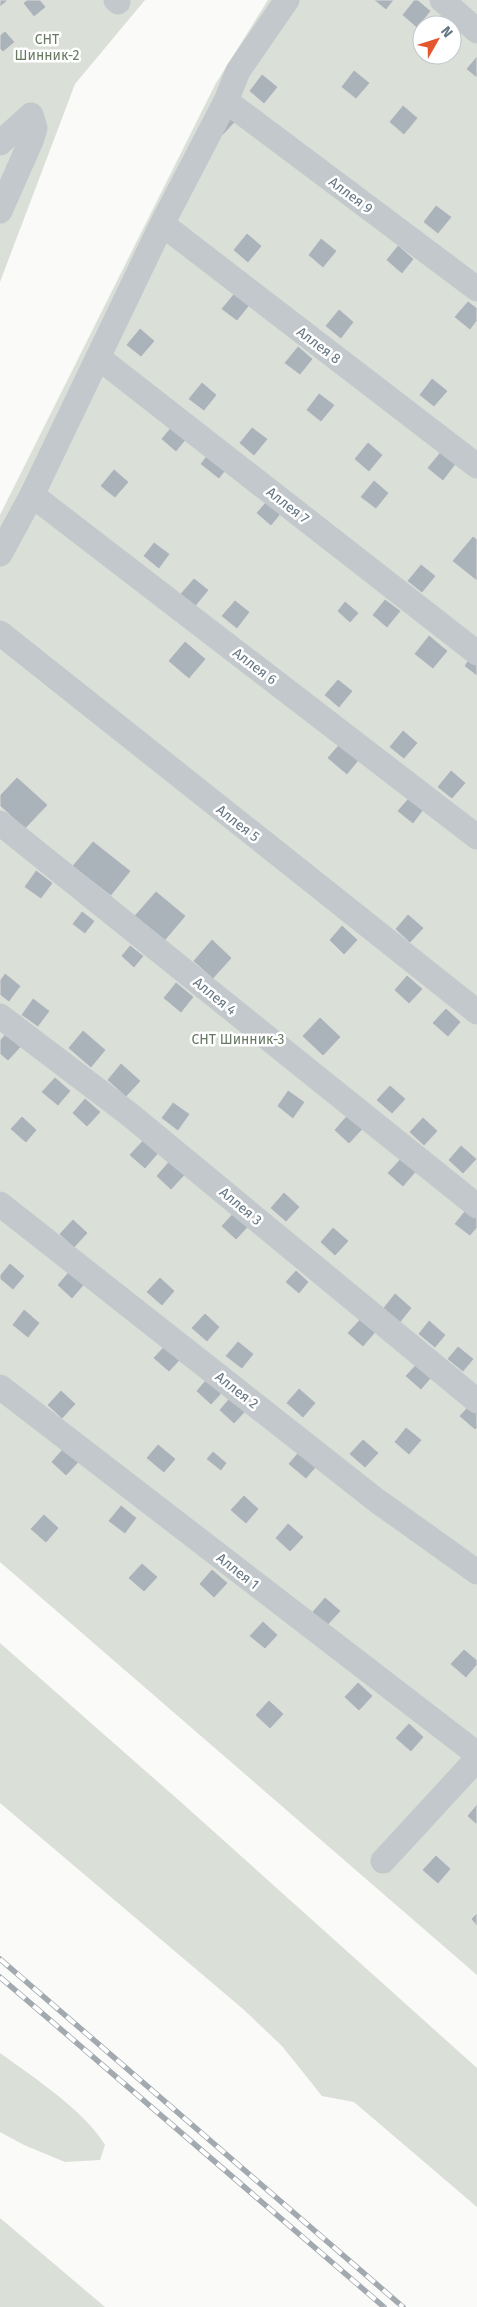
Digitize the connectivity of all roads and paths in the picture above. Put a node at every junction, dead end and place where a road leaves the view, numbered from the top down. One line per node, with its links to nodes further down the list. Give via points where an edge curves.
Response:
1 (287, 0): 4 (lane, via 238,71)
2 (442, 0): 3 (lane)
3 (477, 31)
4 (226, 101): 7 (lane); 8 (lane, Аллея 9)
5 (0, 143): 6 (lane, via 31,115 35,128)
6 (0, 211)
7 (162, 224): 9 (lane); 10 (lane, Аллея 8)
8 (477, 289)
9 (99, 358): 11 (lane); 14 (lane, Аллея 7)
10 (477, 466)
11 (32, 495): 12 (lane); 16 (lane, Аллея 6)
12 (0, 554)
13 (0, 633): 17 (lane, Аллея 5)
14 (477, 653)
15 (0, 824): 20 (lane, Аллея 4)
16 (477, 837)
17 (477, 1012)
18 (0, 1016): 22 (lane, Аллея 3, via 130,1114)
19 (0, 1204): 23 (lane, Аллея 2, via 376,1500)
20 (477, 1206)
21 (0, 1387): 24 (lane, Аллея 1)
22 (477, 1401)
23 (477, 1572)
24 (477, 1754)
25 (477, 1759): 26 (lane)
26 (383, 1861)

